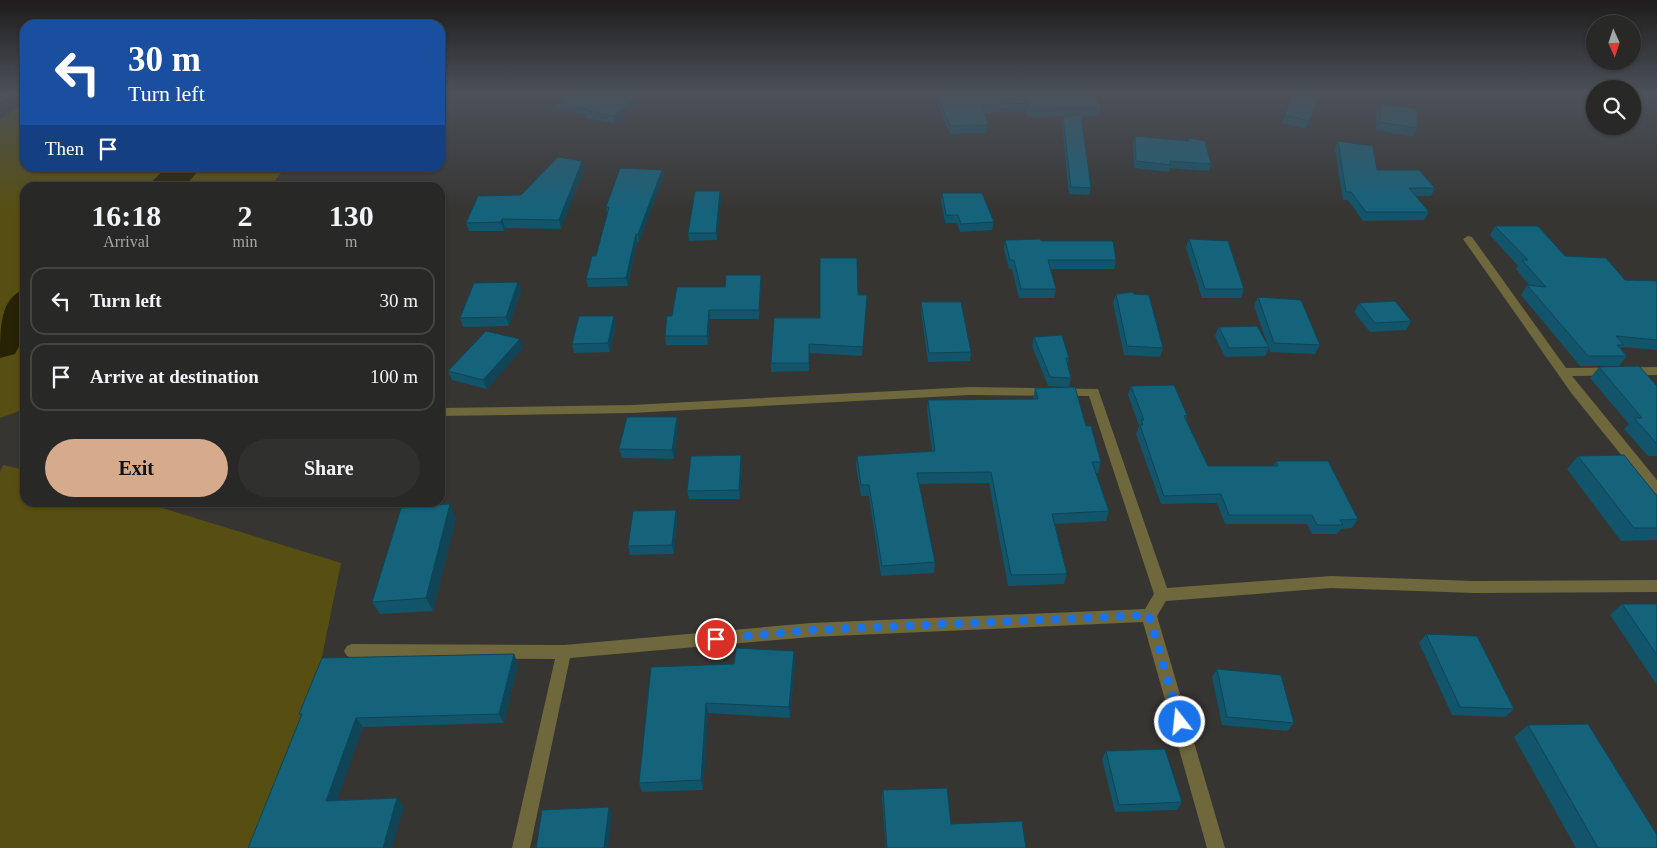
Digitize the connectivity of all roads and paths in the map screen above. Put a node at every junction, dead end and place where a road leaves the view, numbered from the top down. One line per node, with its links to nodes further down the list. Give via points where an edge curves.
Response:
1 (1468, 239): 3 (street)
2 (1657, 371): 3 (street)
3 (1563, 372): 5 (street)
4 (445, 412): 7 (street, via 632,409 970,391 1094,392)
5 (1657, 489)
6 (1657, 586): 7 (street, via 1474,587 1330,582)
7 (1162, 595): 8 (street)
8 (1149, 615): 10 (street, via 811,630); 12 (street)
9 (352, 651): 10 (street)
10 (564, 652): 11 (street)
11 (521, 848)
12 (1216, 848)

